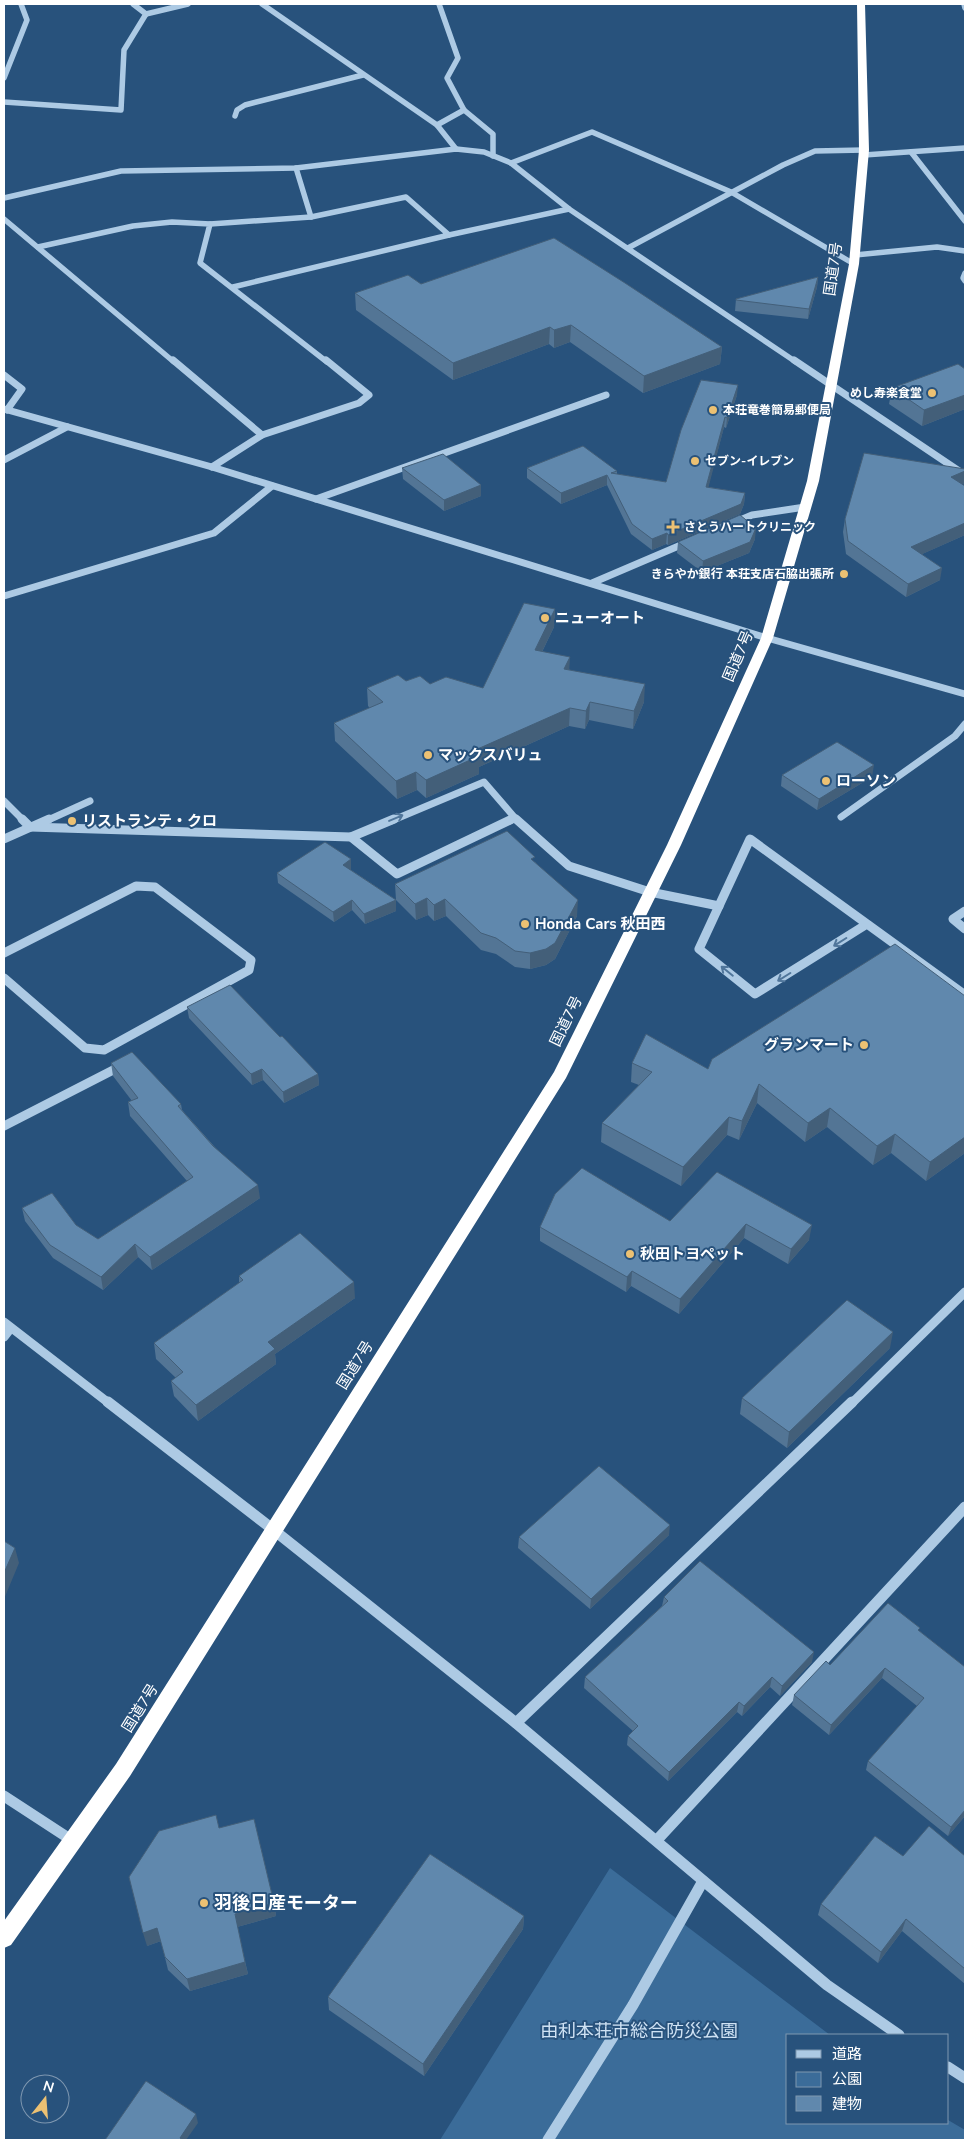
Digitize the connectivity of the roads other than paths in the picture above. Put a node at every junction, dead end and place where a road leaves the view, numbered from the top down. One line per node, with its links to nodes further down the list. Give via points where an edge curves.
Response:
1 (21, 4): 11 (street, via 27,20)
2 (133, 4): 9 (street)
3 (188, 4): 9 (street)
4 (262, 4): 10 (street)
5 (439, 4): 13 (street, via 458,58 447,78)
6 (862, 4): 19 (highway, 国道7号)
7 (964, 4): 8 (street)
8 (965, 8)
9 (146, 14): 12 (street, via 124,50 121,110)
10 (363, 75): 14 (street, via 245,105 237,110); 15 (street)
11 (4, 78)
12 (4, 102)
13 (464, 110): 15 (street); 20 (street, via 493,134)
14 (235, 116)
15 (437, 125): 17 (street)
16 (965, 148): 18 (street)
17 (456, 149): 20 (street); 22 (street)
18 (911, 152): 19 (street); 28 (street)
19 (864, 153): 23 (street, via 815,151); 34 (highway, 国道7号)
20 (493, 156): 21 (street)
21 (511, 163): 23 (street, via 592,132); 25 (street)
22 (296, 168): 24 (street, via 121,171); 26 (street)
23 (731, 192): 32 (street); 34 (street)
24 (4, 198)
25 (569, 209): 30 (street); 32 (street)
26 (311, 217): 29 (street); 30 (street, via 406,197)
27 (4, 219): 31 (street)
28 (965, 221)
29 (210, 224): 31 (street, via 172,222 133,226); 37 (street, via 200,263)
30 (449, 235): 37 (street)
31 (38, 247): 43 (street)
32 (628, 248): 39 (street)
33 (965, 251): 34 (street, via 937,247)
34 (855, 260): 39 (highway, 国道7号)
35 (965, 273): 36 (street, via 962,278)
36 (965, 281)
37 (234, 287): 43 (street, via 369,395 360,403)
38 (4, 375): 41 (street, via 22,389)
39 (832, 386): 46 (street); 49 (highway, 国道7号)
40 (606, 395): 48 (street)
41 (5, 409): 42 (street)
42 (67, 427): 44 (street); 45 (street)
43 (262, 435): 45 (street)
44 (4, 460)
45 (212, 467): 47 (street)
46 (965, 474)
47 (272, 486): 48 (street); 53 (street, via 214,533)
48 (316, 499): 52 (street)
49 (805, 507): 50 (street, via 752,515); 54 (highway, 国道7号)
50 (725, 526)
51 (698, 538): 52 (street)
52 (592, 584): 54 (street)
53 (4, 596)
54 (767, 638): 55 (street); 64 (highway, 国道7号)
55 (965, 694)
56 (965, 724): 59 (street, via 955,736)
57 (4, 801): 61 (street)
58 (90, 801): 61 (street)
59 (841, 817)
60 (515, 818): 62 (street, via 397,874); 62 (street, one-way to 60, via 484,782); 64 (street, via 569,866)
61 (30, 827): 62 (street); 63 (street)
62 (351, 837)
63 (4, 839)
64 (650, 892): 65 (street); 78 (highway, 国道7号, via 561,1074)
65 (719, 906): 67 (street, via 750,839); 67 (street, one-way to 65, via 755,994 699,948)
66 (965, 911): 68 (street, via 953,919)
67 (867, 924): 71 (street)
68 (965, 928)
69 (4, 954): 70 (street, via 136,886 155,887 251,960 249,970 104,1050 85,1048)
70 (4, 978)
71 (965, 995)
72 (126, 1063): 73 (street)
73 (4, 1126)
74 (965, 1292): 79 (street)
75 (7, 1325): 76 (street); 78 (street)
76 (4, 1337)
77 (965, 1507): 81 (street)
78 (275, 1530): 79 (street); 82 (highway, 国道7号, via 123,1770)
79 (516, 1723): 81 (street)
80 (4, 1796): 82 (street)
81 (657, 1840): 83 (street)
82 (73, 1841): 84 (highway, 国道7号)
83 (703, 1881): 85 (street, via 827,1985); 88 (street, via 633,2005)
84 (4, 1938)
85 (899, 2034)
86 (949, 2068): 87 (street)
87 (965, 2078)
88 (548, 2140)

